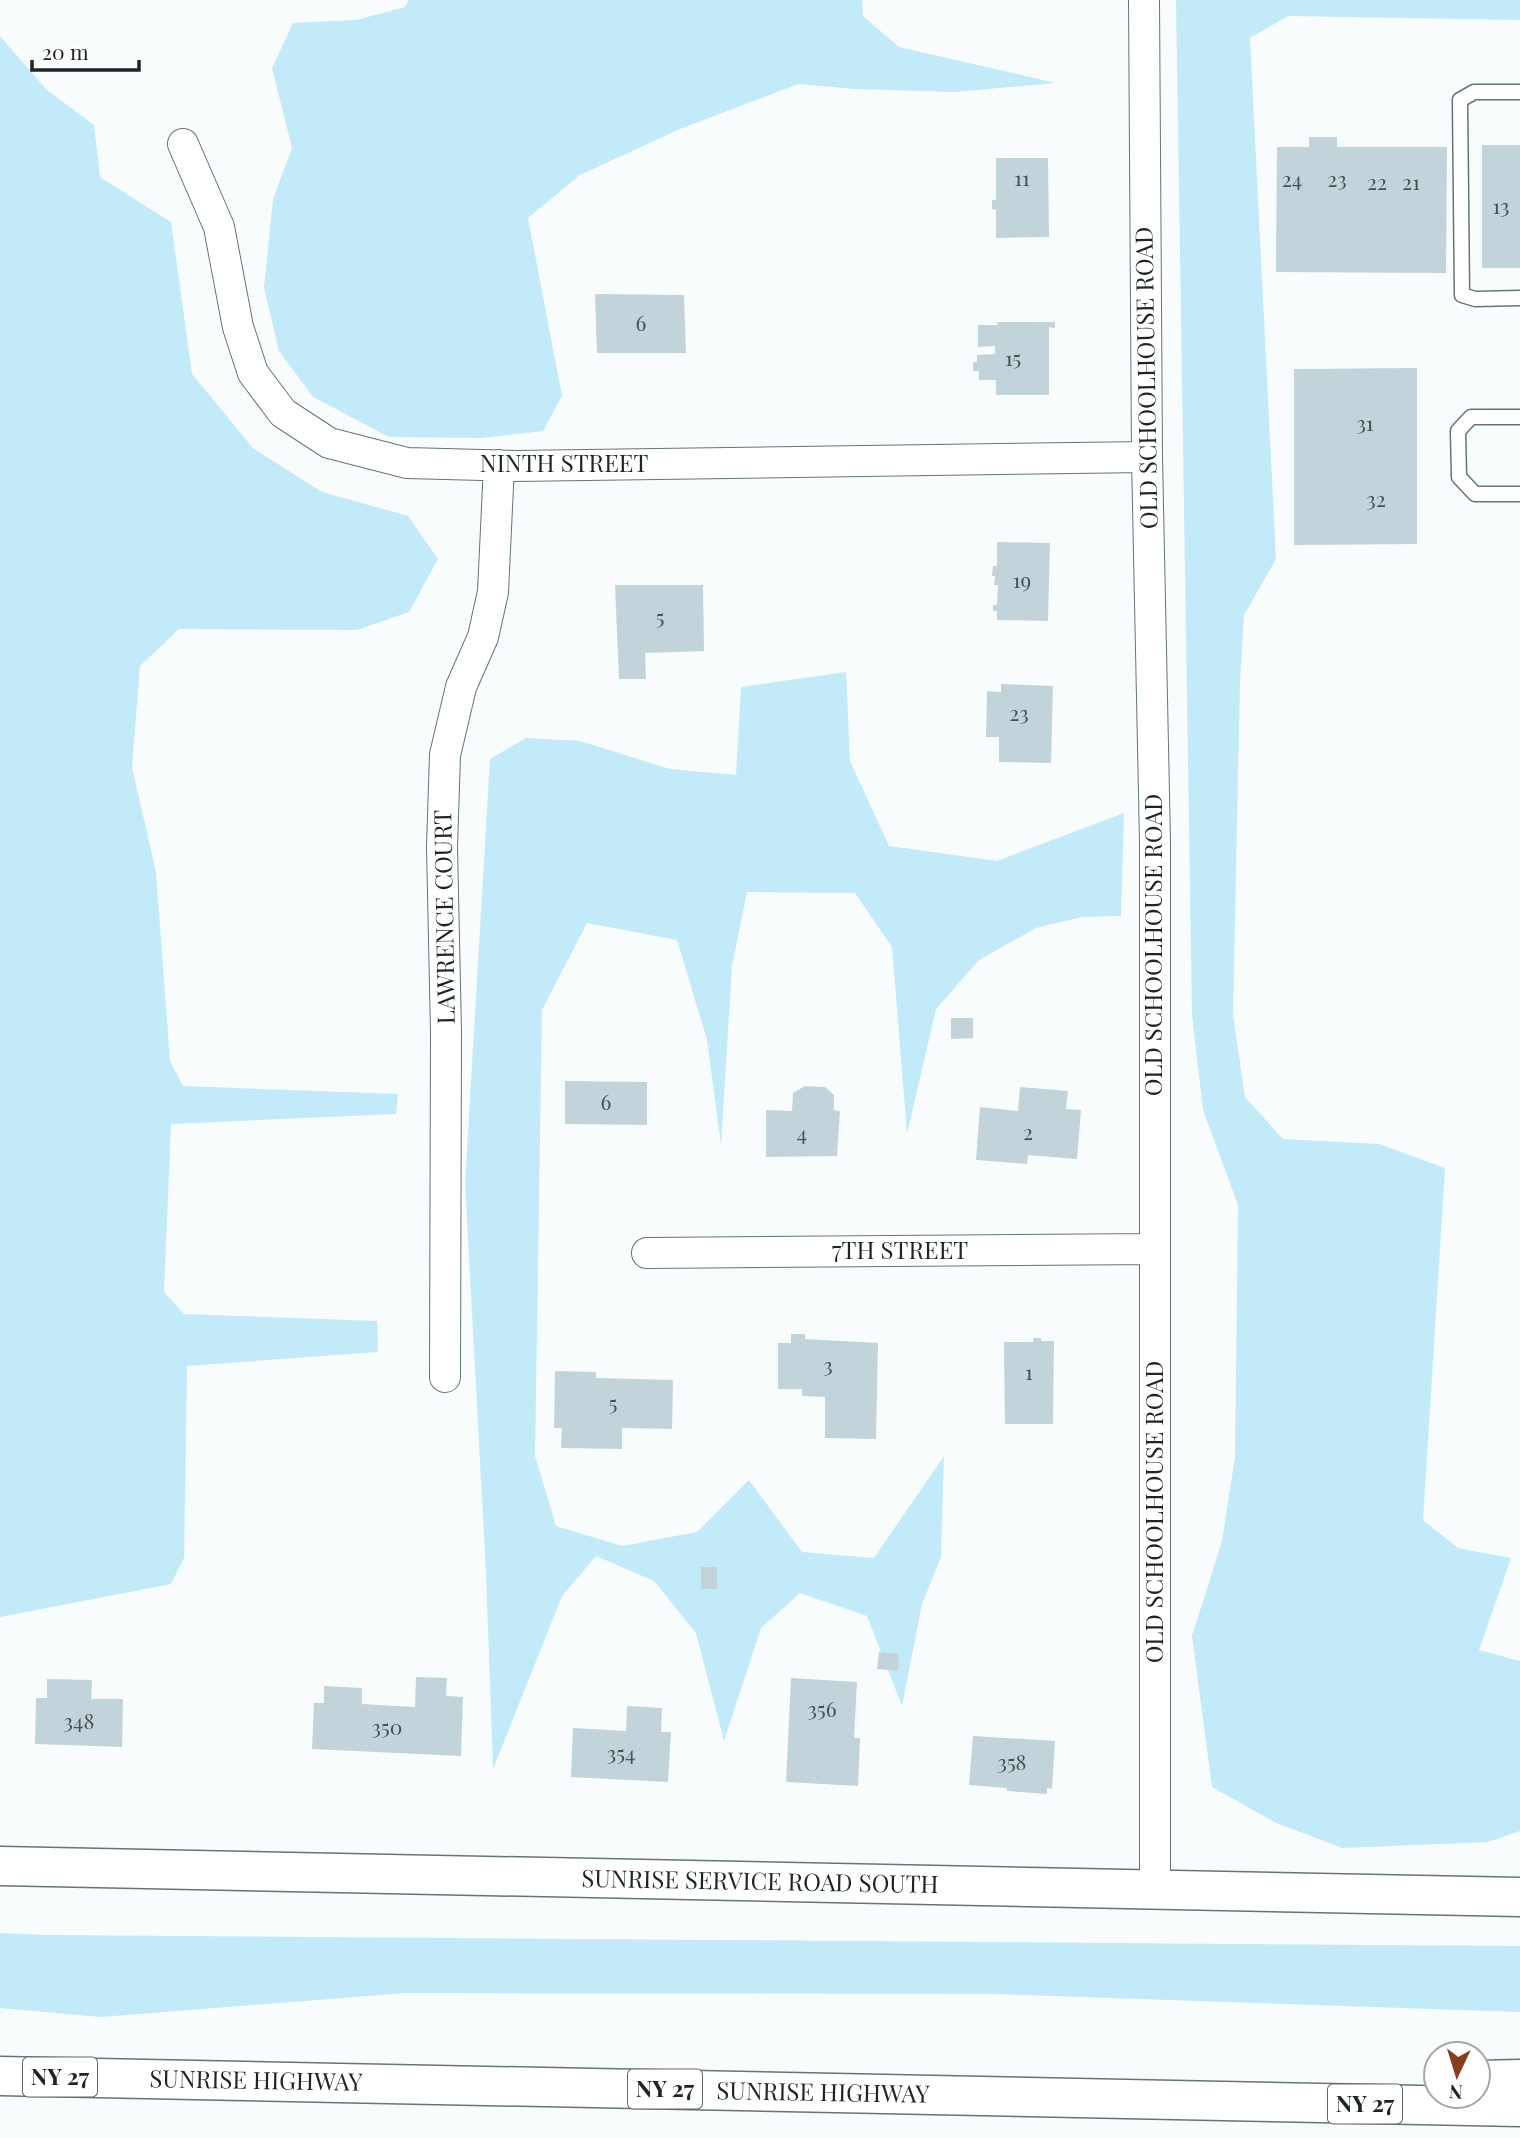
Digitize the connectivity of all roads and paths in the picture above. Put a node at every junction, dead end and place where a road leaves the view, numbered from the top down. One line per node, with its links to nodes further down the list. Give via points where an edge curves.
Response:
1 (1144, 0): 6 (street, OLD SCHOOLHOUSE ROAD)
2 (1520, 92): 4 (lane, via 1474,92 1460,100 1462,295)
3 (183, 145): 7 (street, NINTH STREET, via 219,227 238,327 253,373 284,412 329,443 407,463)
4 (1520, 299)
5 (1520, 417): 8 (lane, via 1471,418 1458,432 1459,477 1475,494)
6 (1147, 457): 7 (street, NINTH STREET); 9 (street, OLD SCHOOLHOUSE ROAD, via 1155,842)
7 (499, 465): 11 (street, LAWRENCE COURT, via 493,592 483,638 461,687 445,755)
8 (1520, 494)
9 (1154, 1249): 10 (street, 7TH STREET); 13 (street, OLD SCHOOLHOUSE ROAD)
10 (647, 1253)
11 (445, 1377)
12 (0, 1866): 13 (main road, SUNRISE SERVICE ROAD SOUTH)
13 (1155, 1889): 14 (main road, SUNRISE SERVICE ROAD SOUTH)
14 (1520, 1897)
15 (0, 2076): 19 (main road, SUNRISE HIGHWAY / NY 27)
16 (1520, 2079): 17 (main road)
17 (1492, 2080)
18 (1422, 2084): 19 (main road)
19 (1210, 2101): 20 (main road, SUNRISE HIGHWAY / NY 27)
20 (1520, 2107)

